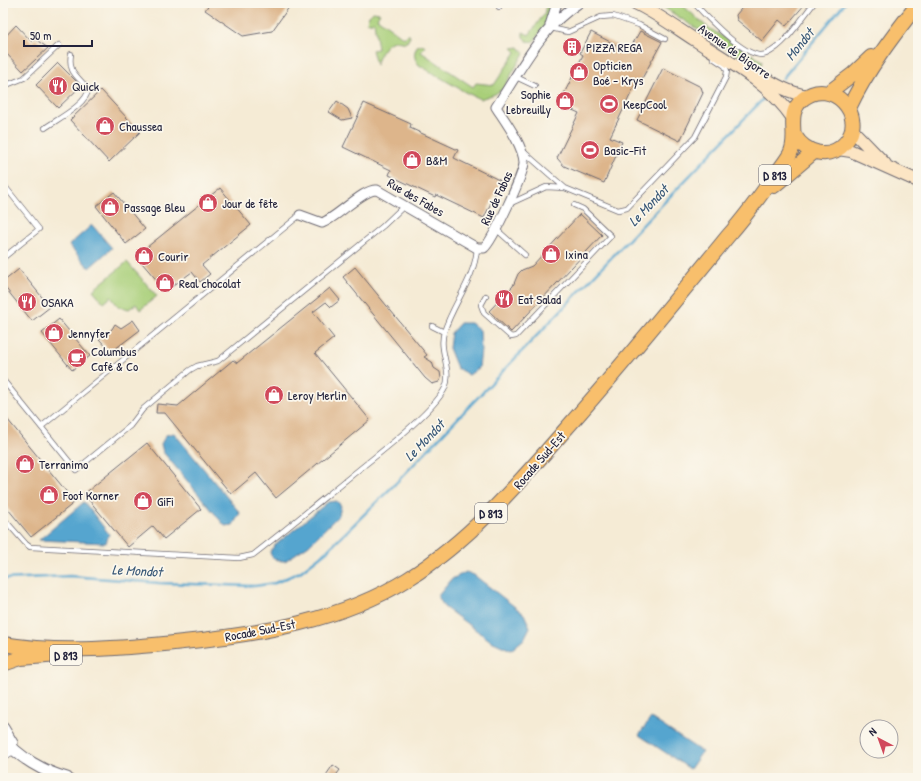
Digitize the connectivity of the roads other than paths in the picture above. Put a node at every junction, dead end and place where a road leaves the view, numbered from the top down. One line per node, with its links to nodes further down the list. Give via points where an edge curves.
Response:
1 (557, 3): 8 (street, Rue de Fabas)
2 (579, 3): 8 (street, Rue de Fabas, via 566,11)
3 (635, 3): 7 (main road, Avenue de Bigorre)
4 (694, 3): 5 (lane, via 724,33 749,53 759,56 766,54 783,40)
5 (814, 3)
6 (918, 4): 10 (main road)
7 (651, 7): 17 (main road, Avenue de Bigorre, via 748,69 782,88); 19 (main road, Avenue de Bigorre, via 761,84 782,103); 29 (lane, via 684,38 725,66 726,77 695,137 627,208 618,210)
8 (549, 28): 9 (lane, via 568,32 601,17 613,16 639,25); 13 (street, Rue de Fabas)
9 (665, 39)
10 (888, 42): 16 (main road); 18 (main road, via 859,86)
11 (59, 45): 14 (lane, via 24,78)
12 (71, 54): 20 (lane, via 71,70 88,92 81,103)
13 (516, 77): 15 (lane); 23 (street, Rue de Fabas, via 496,107)
14 (9, 84)
15 (535, 86)
16 (828, 93): 17 (main road, via 821,92); 18 (main road, via 844,101)
17 (808, 96): 19 (main road, via 798,104)
18 (849, 108): 21 (main road, via 853,122)
19 (792, 117): 22 (main road)
20 (45, 128)
21 (852, 130): 24 (main road, via 849,138); 26 (main road)
22 (795, 136): 25 (main road, via 802,146); 33 (main road, Rocade Sud-Est / D 813, via 790,154)
23 (520, 149): 29 (lane); 30 (street, Rue de Fabas, via 524,162 523,170)
24 (838, 149): 25 (main road); 26 (main road, via 851,151)
25 (814, 152): 33 (main road, Rocade Sud-Est / D 813, via 781,179)
26 (893, 172): 27 (main road)
27 (918, 181)
28 (3, 184): 38 (lane, via 39,228)
29 (565, 188): 30 (lane, via 546,187)
30 (509, 204): 35 (street, Rue de Fabas)
31 (405, 205): 34 (street, Rue des Fabes, via 374,190 366,193 330,220 317,222); 36 (street, Rue des Fabes); 43 (lane, via 383,226 218,360 197,366 163,392 143,409 130,426 76,470)
32 (574, 205): 39 (lane, via 588,213 611,236 516,336 511,337 484,313 481,305)
33 (749, 211): 46 (main road, Rocade Sud-Est / D 813, via 616,372 503,501 448,551 406,580 355,605 303,622 243,635)
34 (300, 215): 43 (lane)
35 (496, 229): 36 (street, Rue de Fabas, via 487,246); 37 (lane)
36 (477, 248): 41 (lane, via 476,262)
37 (525, 255)
38 (3, 258)
39 (486, 296)
40 (432, 326): 41 (lane)
41 (444, 332): 44 (lane, via 442,347 448,379 444,390 433,404 396,441 253,555 239,558 30,547)
42 (3, 380): 43 (lane)
43 (41, 427)
44 (3, 518)
45 (3, 644): 46 (main road, Rocade Sud-Est / D 813, via 59,648)
46 (129, 647): 47 (main road, Rocade Sud-Est / D 813, via 21,658)
47 (3, 664)
48 (3, 728): 50 (street)
49 (3, 738): 50 (street)
50 (17, 750): 51 (lane); 52 (street, via 34,764 54,775)
51 (3, 758)
52 (67, 778)

